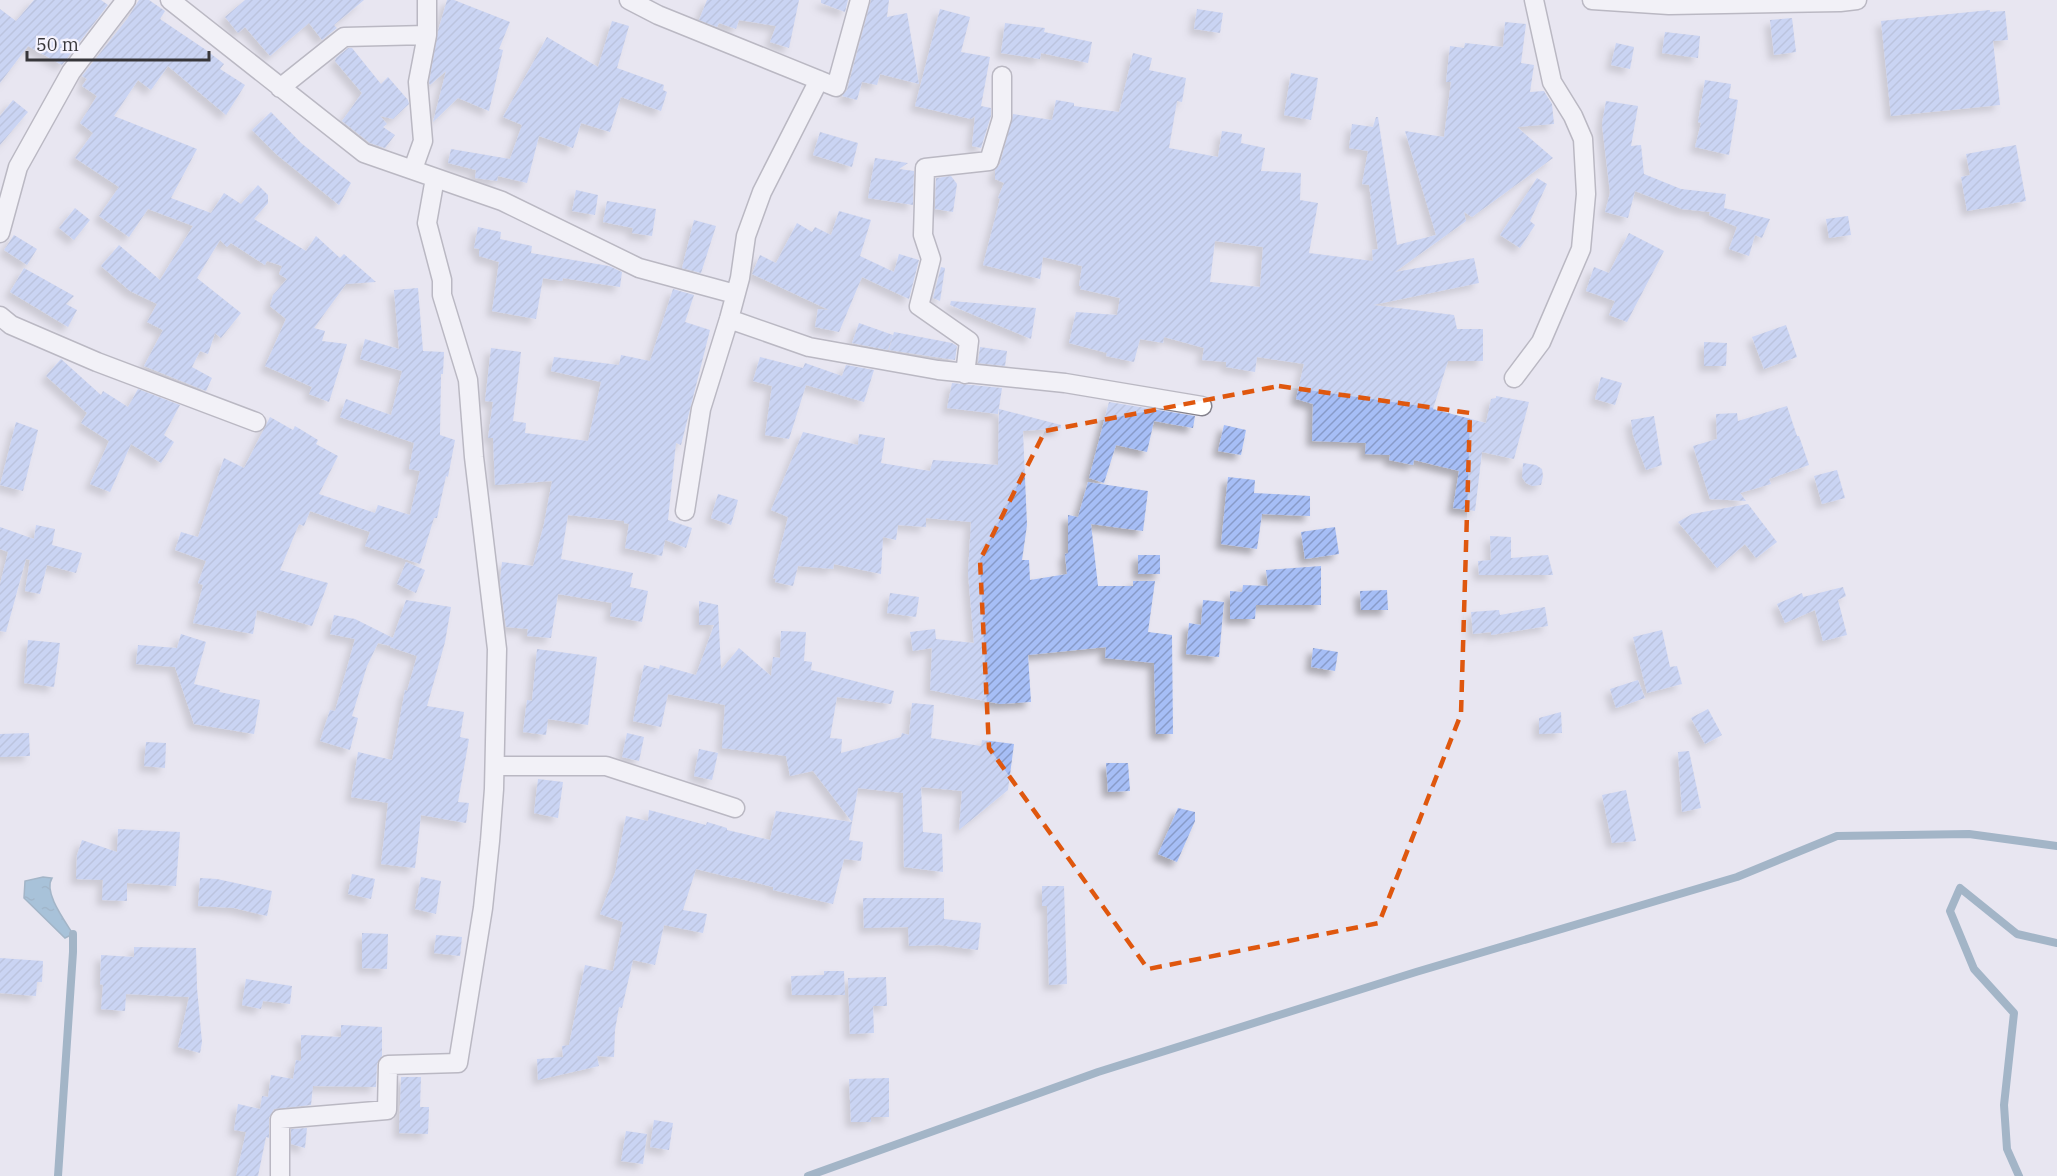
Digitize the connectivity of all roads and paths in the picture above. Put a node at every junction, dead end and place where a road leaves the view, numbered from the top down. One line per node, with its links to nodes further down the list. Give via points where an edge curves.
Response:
1 (126, 0): 15 (street, via 70,72 18,167)
2 (170, 0): 12 (street)
3 (427, 0): 9 (street)
4 (629, 0): 11 (street)
5 (860, 0): 11 (street, via 836,87)
6 (1534, 0): 20 (street, via 1552,82 1583,139 1586,194 1581,249 1541,342)
7 (1592, 0): 8 (street, via 1670,5)
8 (1857, 0)
9 (427, 35): 12 (street, via 344,37); 13 (street, via 418,82 423,141)
10 (1002, 76): 19 (street, via 1002,118 989,161 925,168 923,235 931,259 919,306 969,341)
11 (819, 80): 16 (street, via 762,192 746,236)
12 (280, 88): 13 (street, via 364,153)
13 (413, 169): 14 (street)
14 (435, 178): 16 (street, via 502,201 639,268); 24 (street, via 427,223 442,280 442,296 468,380 497,649)
15 (0, 233)
16 (735, 294): 18 (street)
17 (0, 316): 22 (street, via 11,325 97,362)
18 (729, 319): 19 (street, via 809,347); 23 (street, via 701,409)
19 (965, 374): 21 (street, via 1065,383)
20 (1514, 378)
21 (1202, 406)
22 (256, 422)
23 (686, 511)
24 (495, 766): 25 (street, via 606,766); 26 (street, via 483,908 458,1063 388,1065 387,1110 280,1119)
25 (735, 808)
26 (280, 1176)

